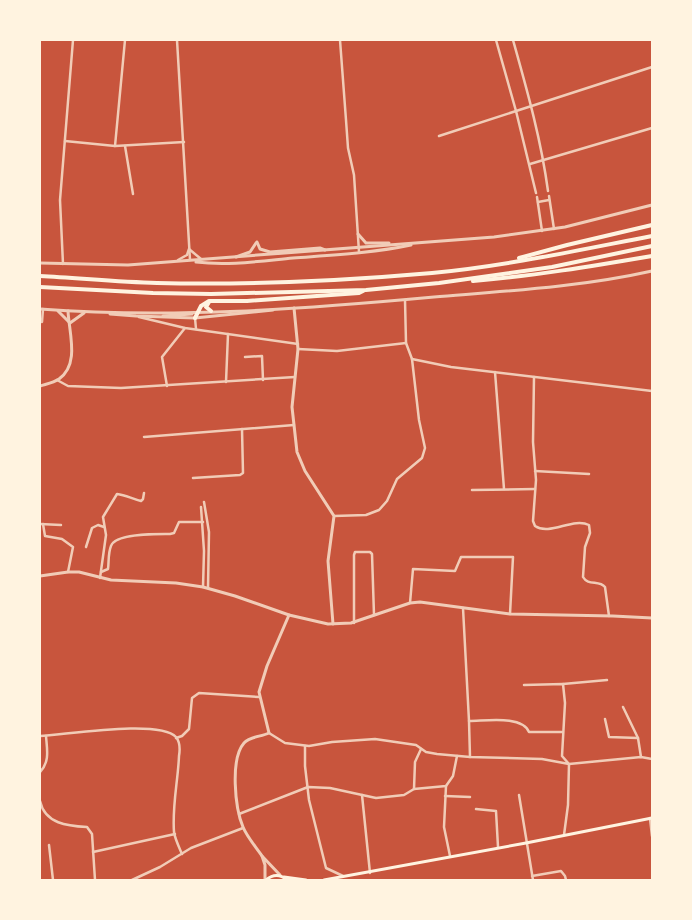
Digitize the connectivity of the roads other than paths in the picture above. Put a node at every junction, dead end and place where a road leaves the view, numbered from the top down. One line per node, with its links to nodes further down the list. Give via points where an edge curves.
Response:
1 (73, 40): 12 (street)
2 (125, 40): 14 (street)
3 (177, 40): 13 (street)
4 (340, 40): 29 (street)
5 (496, 40): 9 (street)
6 (513, 40): 8 (street)
7 (652, 67): 8 (street)
8 (532, 106): 9 (street); 16 (street)
9 (516, 111): 11 (street); 17 (street)
10 (652, 128): 16 (street)
11 (439, 136)
12 (65, 141): 14 (street); 45 (street, via 60,200)
13 (184, 142): 15 (street); 35 (street)
14 (115, 146): 15 (street)
15 (125, 146): 20 (street)
16 (544, 160): 17 (street); 18 (street)
17 (530, 164): 19 (street)
18 (548, 191)
19 (536, 193)
20 (133, 194)
21 (549, 196): 23 (street)
22 (537, 197): 24 (street)
23 (549, 200): 24 (street); 27 (street)
24 (538, 202): 28 (street)
25 (652, 205): 27 (street)
26 (652, 225): 42 (highway)
27 (554, 229): 28 (street)
28 (542, 231): 31 (street)
29 (358, 234): 32 (street, via 366,242); 34 (street)
30 (652, 236): 42 (highway)
31 (419, 243): 32 (street); 37 (street)
32 (392, 244): 34 (street)
33 (652, 246): 48 (highway, via 552,267)
34 (359, 247): 36 (street); 37 (street)
35 (190, 249): 40 (street); 41 (street); 44 (street, via 183,258)
36 (326, 250): 39 (street); 39 (street, via 270,252 260,249 256,242 250,252)
37 (359, 252): 41 (street, via 226,264)
38 (652, 256): 48 (highway, via 508,278)
39 (234, 258): 40 (street)
40 (203, 260): 41 (street)
41 (190, 262): 44 (street)
42 (505, 262): 47 (highway, via 434,273 321,282 154,283)
43 (40, 263): 45 (street)
44 (172, 263): 45 (street)
45 (63, 264)
46 (652, 271): 51 (street, via 552,287)
47 (40, 276)
48 (439, 283): 50 (highway)
49 (40, 287): 50 (highway, via 211,294)
50 (366, 290): 52 (highway, via 247,301)
51 (406, 300): 54 (street); 68 (street)
52 (209, 301): 58 (highway, via 206,307); 61 (highway)
53 (285, 308): 54 (street); 58 (street); 61 (street)
54 (294, 308): 69 (street)
55 (42, 309): 56 (street); 63 (street)
56 (58, 310): 57 (street); 64 (street)
57 (70, 311): 59 (street); 64 (street)
58 (211, 311): 61 (street)
59 (85, 312): 60 (street); 64 (street)
60 (102, 312): 61 (street); 62 (street)
61 (196, 314): 62 (street); 66 (street)
62 (136, 316): 65 (street)
63 (42, 322)
64 (70, 323): 76 (street, via 71,362)
65 (185, 328): 66 (street); 80 (street, via 163,354)
66 (196, 329): 67 (street)
67 (228, 334): 69 (street); 78 (street)
68 (406, 343): 70 (street, via 337,351); 72 (street)
69 (298, 344): 70 (street)
70 (298, 349): 74 (street)
71 (245, 357): 77 (street, via 262,356)
72 (412, 359): 73 (street); 94 (street, via 418,420 425,448 422,458 397,479 387,502 379,510)
73 (495, 372): 75 (street); 88 (street)
74 (296, 377): 77 (street); 82 (street, via 292,407)
75 (534, 377): 81 (street); 85 (street)
76 (57, 380): 79 (street); 80 (street, via 68,386)
77 (263, 380): 78 (street)
78 (226, 382): 80 (street)
79 (40, 386)
80 (167, 386)
81 (652, 391)
82 (294, 425): 83 (street); 94 (street, via 300,461)
83 (242, 429): 84 (street); 87 (street, via 243,473)
84 (144, 437)
85 (535, 471): 86 (street); 89 (street)
86 (589, 474)
87 (193, 478)
88 (504, 489): 89 (street); 90 (street)
89 (535, 489): 111 (street, via 533,521 537,528 589,525 583,577 605,587)
90 (472, 490)
91 (144, 493): 98 (street, via 141,501 117,494 103,517)
92 (204, 502): 105 (street, via 209,532)
93 (201, 507): 95 (street)
94 (334, 516): 114 (street, via 328,561)
95 (203, 522): 101 (street, via 178,522 170,534 113,541 108,569); 104 (street)
96 (41, 524): 97 (street); 100 (street, via 45,536 62,539 73,547)
97 (61, 525)
98 (104, 527): 99 (street, via 92,528); 101 (street, via 106,535)
99 (86, 547)
100 (68, 572): 102 (street); 103 (street)
101 (101, 572): 103 (street)
102 (40, 576)
103 (100, 578): 104 (street)
104 (203, 587): 105 (street)
105 (208, 588): 109 (street)
106 (410, 603): 107 (street); 108 (street, via 413,569 455,571 461,556 513,558); 110 (street)
107 (463, 608): 108 (street); 121 (street)
108 (510, 614): 111 (street)
109 (289, 615): 114 (street); 118 (street, via 260,685)
110 (374, 615): 113 (street); 113 (street, via 372,554 355,552)
111 (609, 616): 112 (street)
112 (652, 618)
113 (354, 622): 114 (street)
114 (332, 624)
115 (607, 680): 116 (street)
116 (563, 684): 117 (street); 122 (street)
117 (524, 685)
118 (259, 697): 123 (street); 126 (street, via 198,693 192,698 189,729)
119 (623, 708): 127 (street)
120 (605, 719): 127 (street, via 609,737)
121 (469, 721): 122 (street, via 514,720 523,723 530,732); 131 (street)
122 (562, 732): 134 (street, via 562,756)
123 (269, 733): 128 (street, via 285,743); 146 (street, via 248,739 241,748 236,774)
124 (40, 736): 125 (street)
125 (46, 736): 126 (street, via 134,728 170,733); 135 (street, via 48,758)
126 (176, 738): 149 (street, via 179,755)
127 (638, 738): 132 (street)
128 (305, 746): 129 (street, via 375,739 416,745); 137 (street)
129 (421, 749): 130 (street); 138 (street, via 415,762)
130 (458, 756): 131 (street); 136 (street, via 453,776)
131 (470, 757): 134 (street)
132 (641, 757): 133 (street); 134 (street)
133 (652, 758)
134 (568, 764): 150 (street)
135 (40, 772)
136 (446, 786): 138 (street); 141 (street)
137 (308, 787): 139 (street); 146 (street); 162 (street, via 326,868)
138 (414, 789): 139 (street, via 404,795 376,798)
139 (362, 795): 159 (street)
140 (519, 795): 152 (street)
141 (445, 796): 142 (street); 158 (street, via 444,827)
142 (470, 797)
143 (40, 801): 144 (street)
144 (41, 809): 155 (street, via 54,821 88,827 92,834)
145 (476, 809): 154 (street, via 496,811)
146 (239, 814): 148 (street)
147 (651, 818): 150 (main road); 151 (street)
148 (243, 828): 156 (street); 157 (street)
149 (174, 834): 155 (street); 156 (street)
150 (564, 835): 152 (main road)
151 (652, 836)
152 (526, 843): 154 (main road); 161 (street)
153 (49, 846): 163 (street)
154 (498, 847): 158 (main road)
155 (93, 852): 164 (street)
156 (182, 854): 165 (street)
157 (262, 856): 160 (street); 166 (street)
158 (450, 856): 159 (main road)
159 (370, 873): 162 (main road)
160 (282, 876): 166 (main road, via 274,875); 167 (main road); 168 (main road)
161 (532, 876): 170 (street); 171 (street, via 561,871)
162 (344, 877): 169 (main road)
163 (53, 880)
164 (95, 880)
165 (132, 880)
166 (265, 880)
167 (288, 880)
168 (306, 880)
169 (324, 880)
170 (533, 880)
171 (566, 880)

